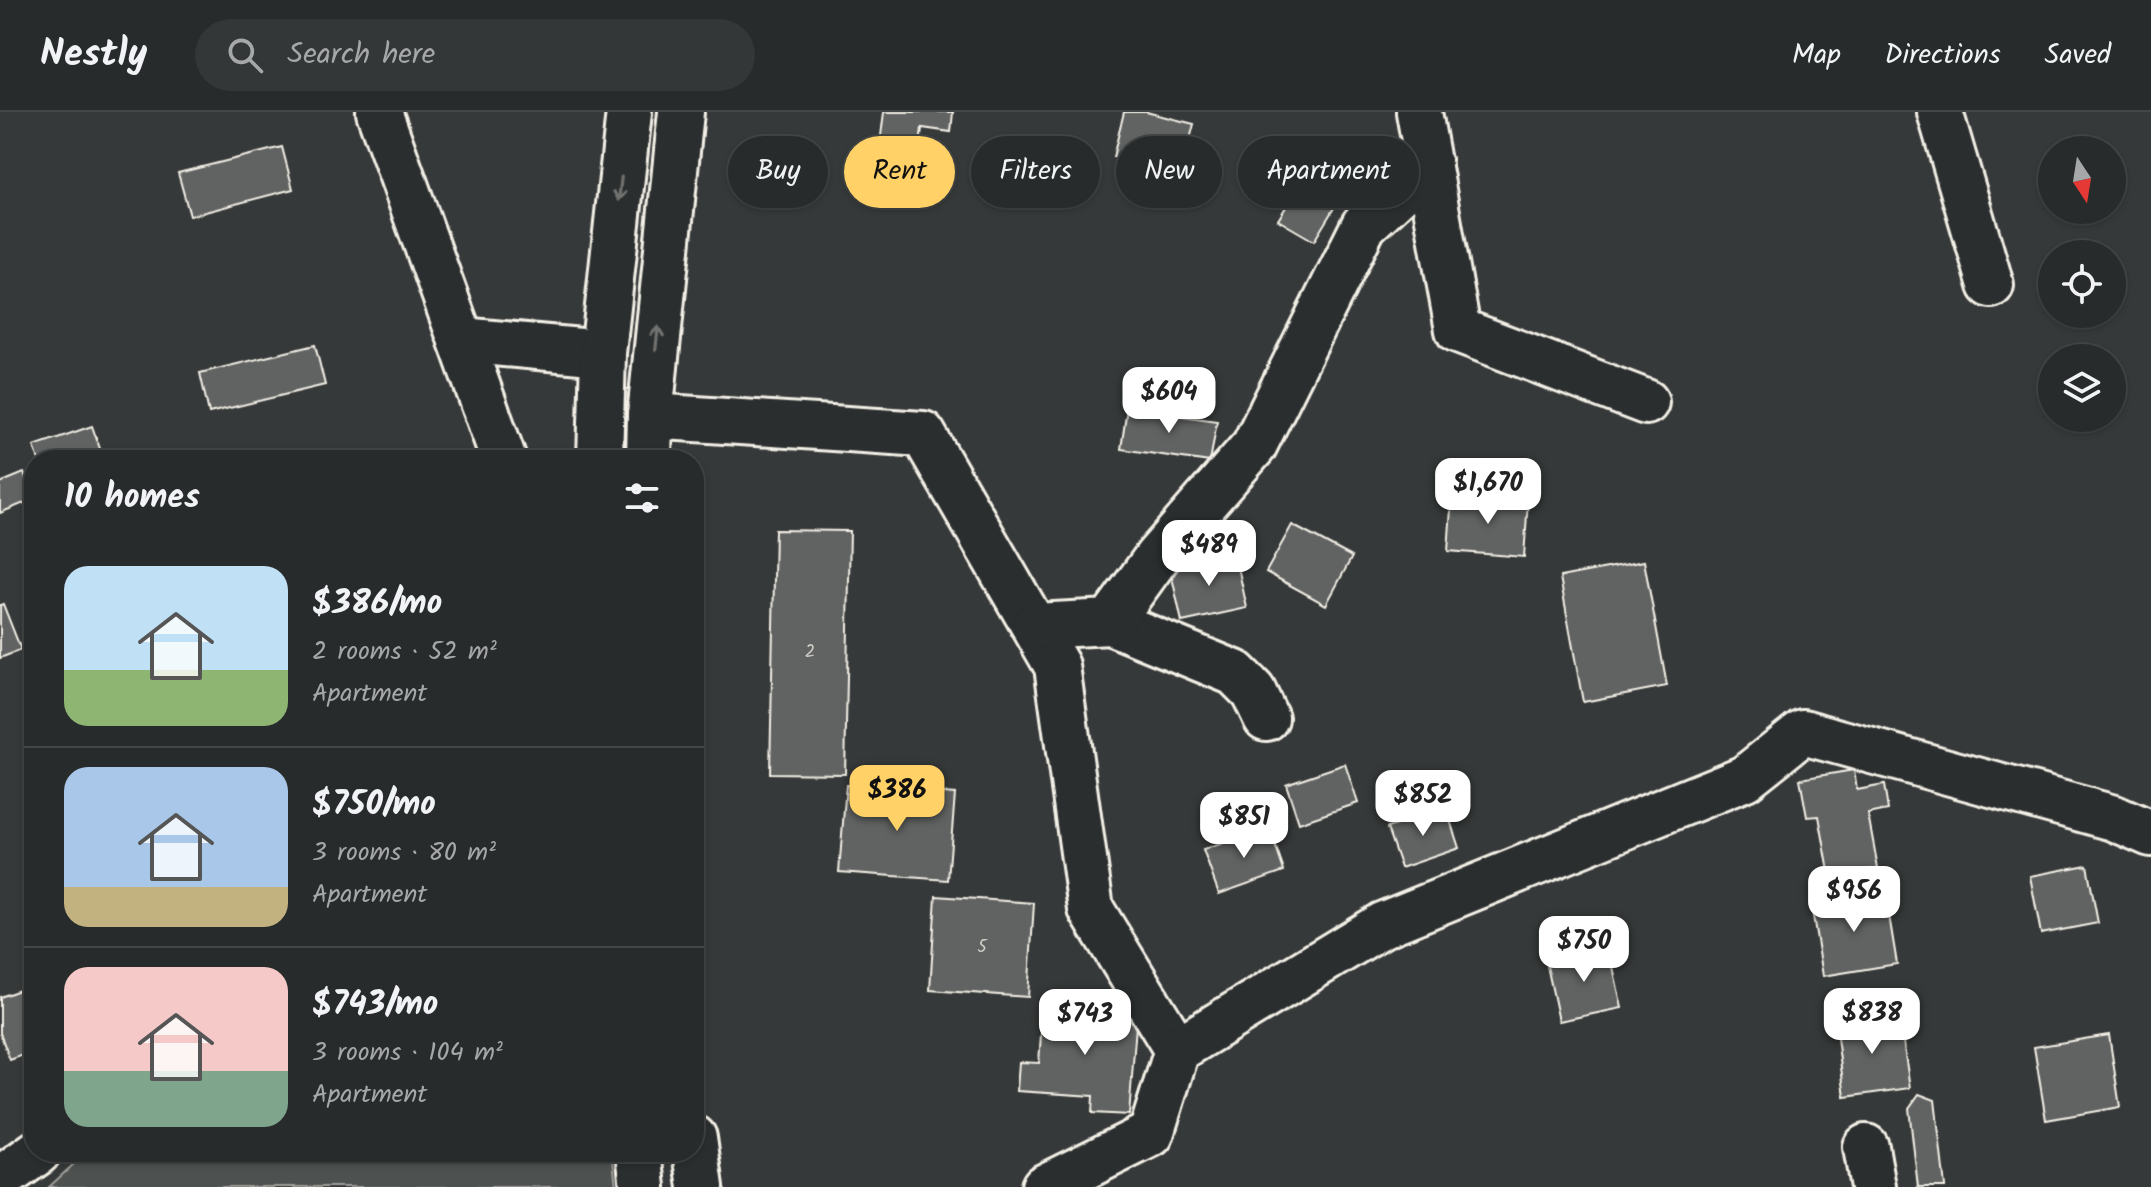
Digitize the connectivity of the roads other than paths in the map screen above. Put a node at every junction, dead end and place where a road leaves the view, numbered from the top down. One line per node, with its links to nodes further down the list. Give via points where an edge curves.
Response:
1 (379, 112): 8 (street)
2 (629, 112): 9 (street, one-way to 9)
3 (681, 112): 11 (street, one-way to 3)
4 (1419, 112): 6 (street)
5 (1940, 112): 7 (street)
6 (1429, 165): 10 (street, via 1458,330); 15 (street, via 1364,225 1254,446 1157,557)
7 (1991, 285)
8 (461, 340): 9 (street); 12 (street)
9 (603, 353): 13 (street)
10 (1646, 402)
11 (650, 416): 14 (street); 16 (street, via 923,434)
12 (500, 450)
13 (600, 450)
14 (649, 450)
15 (1110, 622): 16 (street); 17 (street, via 1235,673 1253,691)
16 (1035, 626): 19 (street, via 1057,666 1091,909)
17 (1266, 718)
18 (2151, 834): 19 (street, via 2114,818 1803,732 1745,778 1382,925)
19 (1177, 1050): 26 (street, via 1151,1134)
20 (24, 1162): 23 (street)
21 (640, 1162): 24 (street)
22 (697, 1162): 25 (street)
23 (0, 1179)
24 (643, 1187)
25 (701, 1187)
26 (1044, 1187)

